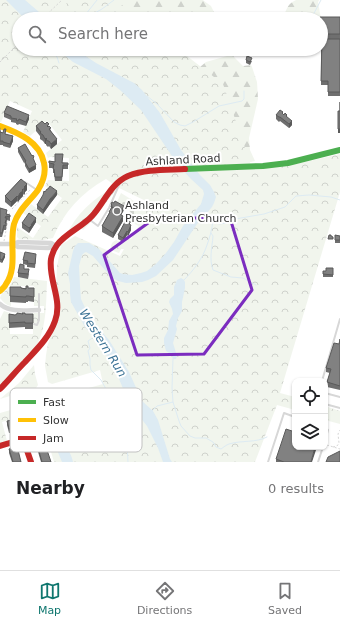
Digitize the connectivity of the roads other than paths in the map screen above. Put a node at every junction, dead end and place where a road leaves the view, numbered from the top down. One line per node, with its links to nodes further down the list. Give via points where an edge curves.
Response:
1 (0, 126): 5 (main road, via 28,138 40,151 45,173 43,182)
2 (340, 150): 3 (main road, Ashland Road, via 274,165 140,172)
3 (120, 180): 6 (main road, Ashland Road); 6 (lane, via 109,208 98,226)
4 (25, 182): 5 (lane)
5 (35, 189): 8 (main road, via 16,218)
6 (89, 219): 9 (main road, Ashland Road)
7 (2, 243): 8 (street)
8 (13, 244): 9 (street, via 18,247); 10 (main road, via 10,276)
9 (56, 246): 17 (main road, via 51,263 58,301 56,320 43,342)
10 (0, 291)
11 (39, 294): 13 (lane)
12 (0, 304): 13 (street, via 10,310)
13 (39, 310): 15 (lane, via 39,320)
14 (340, 318): 16 (lane)
15 (34, 324)
16 (323, 378)
17 (0, 389)
18 (328, 394): 19 (lane)
19 (340, 397)
20 (328, 405): 21 (lane)
21 (340, 408)
22 (292, 416): 28 (lane, via 284,413)
23 (10, 443): 24 (main road)
24 (0, 446)
25 (322, 450): 29 (lane)
26 (28, 452): 27 (main road)
27 (31, 462)
28 (268, 462)
29 (318, 462)

